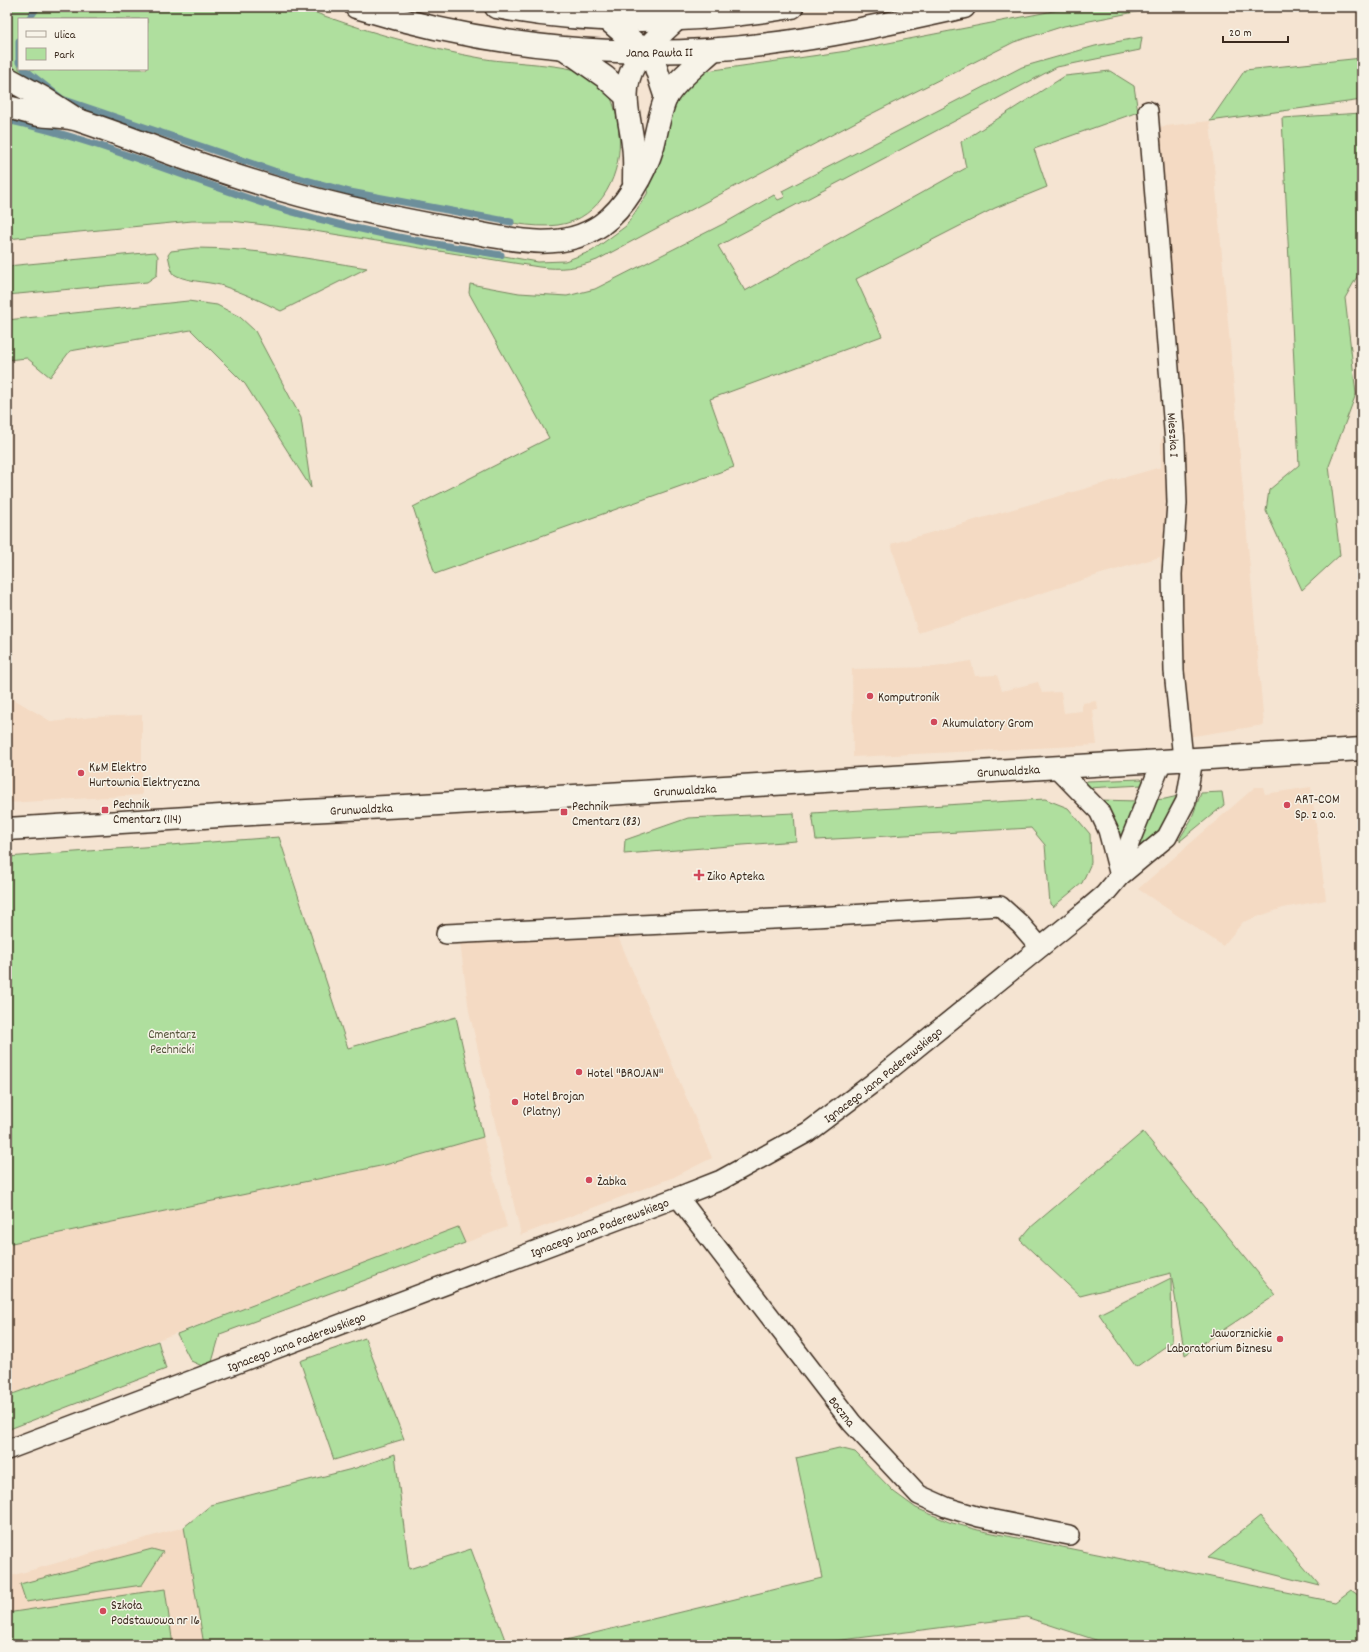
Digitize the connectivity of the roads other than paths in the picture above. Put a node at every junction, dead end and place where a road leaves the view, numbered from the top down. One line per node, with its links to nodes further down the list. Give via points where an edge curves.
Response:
1 (356, 7): 7 (street, Jana Pawła II, via 448,31)
2 (496, 7): 5 (street)
3 (792, 7): 6 (street)
4 (964, 7): 8 (street, Jana Pawła II, via 809,38)
5 (606, 19): 6 (street); 9 (street)
6 (677, 19): 9 (street)
7 (565, 48): 9 (street, Jana Pawła II); 11 (street)
8 (713, 50): 9 (street, Jana Pawła II); 12 (street)
9 (644, 51): 11 (street, via 634,65); 12 (street, via 655,65)
10 (7, 78): 15 (street, via 46,99)
11 (626, 96): 16 (street, via 633,145)
12 (666, 98): 16 (street, via 652,148)
13 (7, 107): 15 (street, via 38,115)
14 (1148, 111): 18 (street, Mieszka I, via 1176,442 1177,503 1172,574)
15 (77, 120): 16 (street, via 216,170 285,191 398,219 536,242 561,241 592,230 620,208)
16 (634, 186)
17 (1362, 749): 18 (street, Grunwaldzka)
18 (1179, 760): 19 (street, Grunwaldzka); 21 (street, Ignacego Jana Paderewskiego, via 1130,841); 21 (street, Ignacego Jana Paderewskiego, via 1186,801 1167,837)
19 (1056, 767): 20 (street, Grunwaldzka); 21 (street, via 1099,811 1108,830)
20 (7, 829)
21 (1120, 876): 23 (street, Ignacego Jana Paderewskiego, via 1104,895)
22 (446, 934): 23 (street, via 1000,906)
23 (1040, 947): 24 (street, Ignacego Jana Paderewskiego, via 873,1083 808,1132 721,1180)
24 (678, 1197): 25 (street, Ignacego Jana Paderewskiego); 26 (street, Boczna, via 852,1423 919,1495 979,1517)
25 (7, 1450)
26 (1068, 1535)

